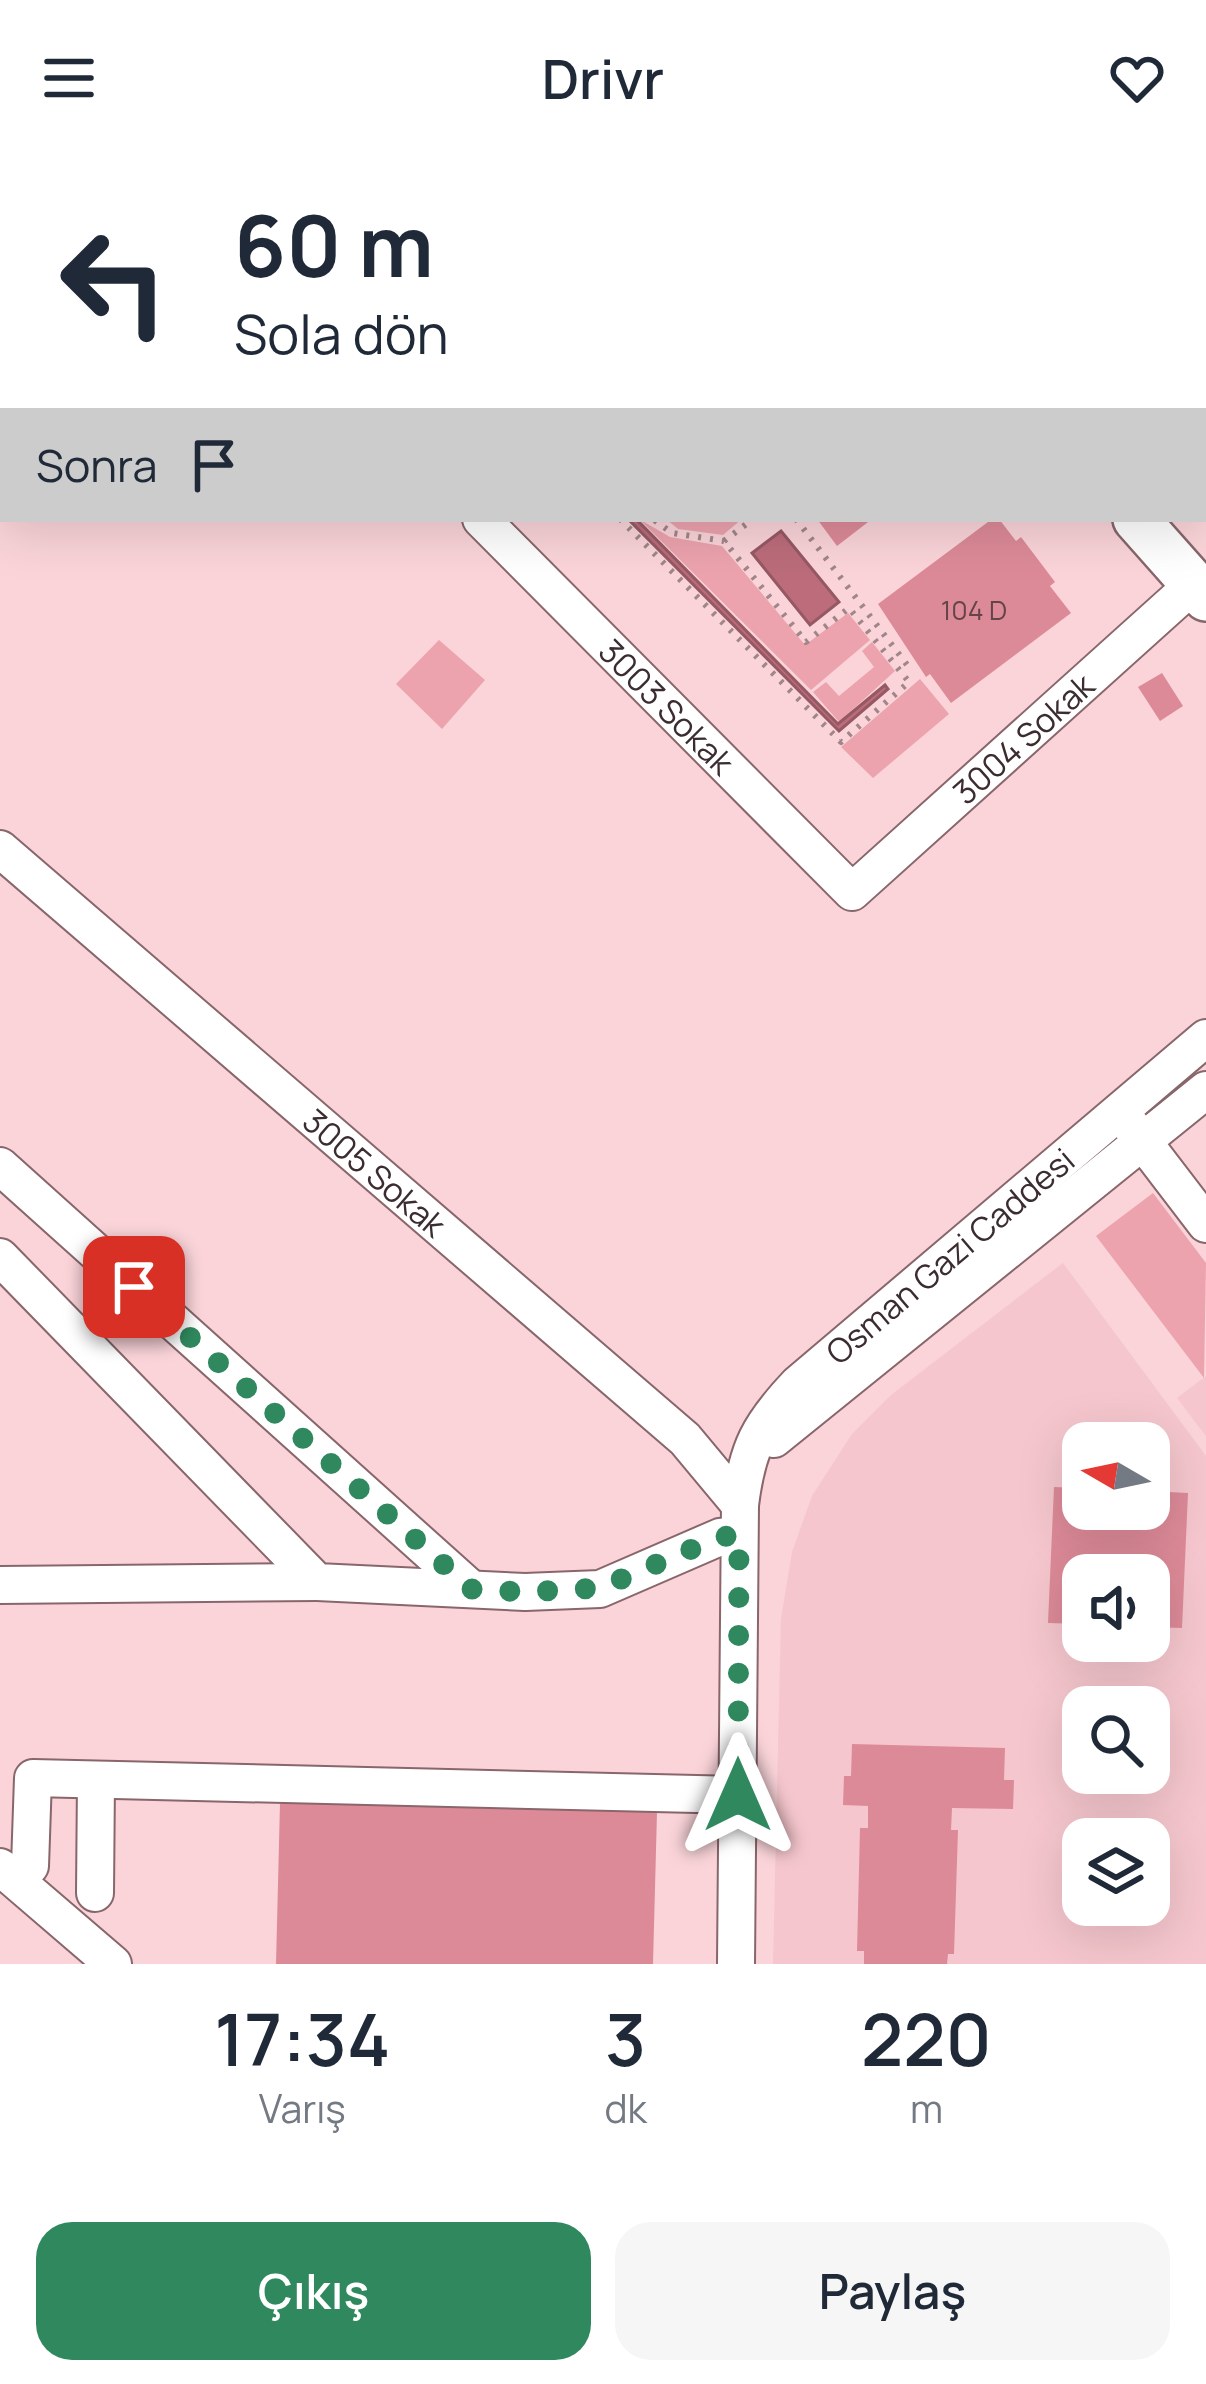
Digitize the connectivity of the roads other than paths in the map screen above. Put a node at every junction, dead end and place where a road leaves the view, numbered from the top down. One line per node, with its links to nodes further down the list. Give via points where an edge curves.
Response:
1 (485, 522): 5 (street, 3003 Sokak)
2 (1139, 522): 3 (main road)
3 (1200, 591): 5 (street, 3004 Sokak)
4 (0, 849): 13 (street, 3005 Sokak, via 685,1439)
5 (852, 892)
6 (1206, 1038): 8 (street, Osman Gazi Caddesi)
7 (1206, 1090): 9 (street, Osman Gazi Caddesi)
8 (1118, 1110): 9 (street); 13 (street, Osman Gazi Caddesi, via 770,1413 744,1469)
9 (1143, 1142): 11 (street); 13 (street, Osman Gazi Caddesi, via 781,1431 764,1450)
10 (0, 1166): 16 (street)
11 (1206, 1224)
12 (0, 1257): 14 (street)
13 (739, 1520): 16 (street, via 720,1537 600,1588); 18 (street, Osman Gazi Caddesi)
14 (316, 1582): 15 (street); 16 (street)
15 (0, 1585)
16 (471, 1589)
17 (97, 1780): 18 (street); 19 (street, via 34,1778); 20 (street)
18 (738, 1795): 22 (street, Osman Gazi Caddesi)
19 (15, 1867): 21 (street)
20 (95, 1893)
21 (112, 1964)
22 (736, 1964)

